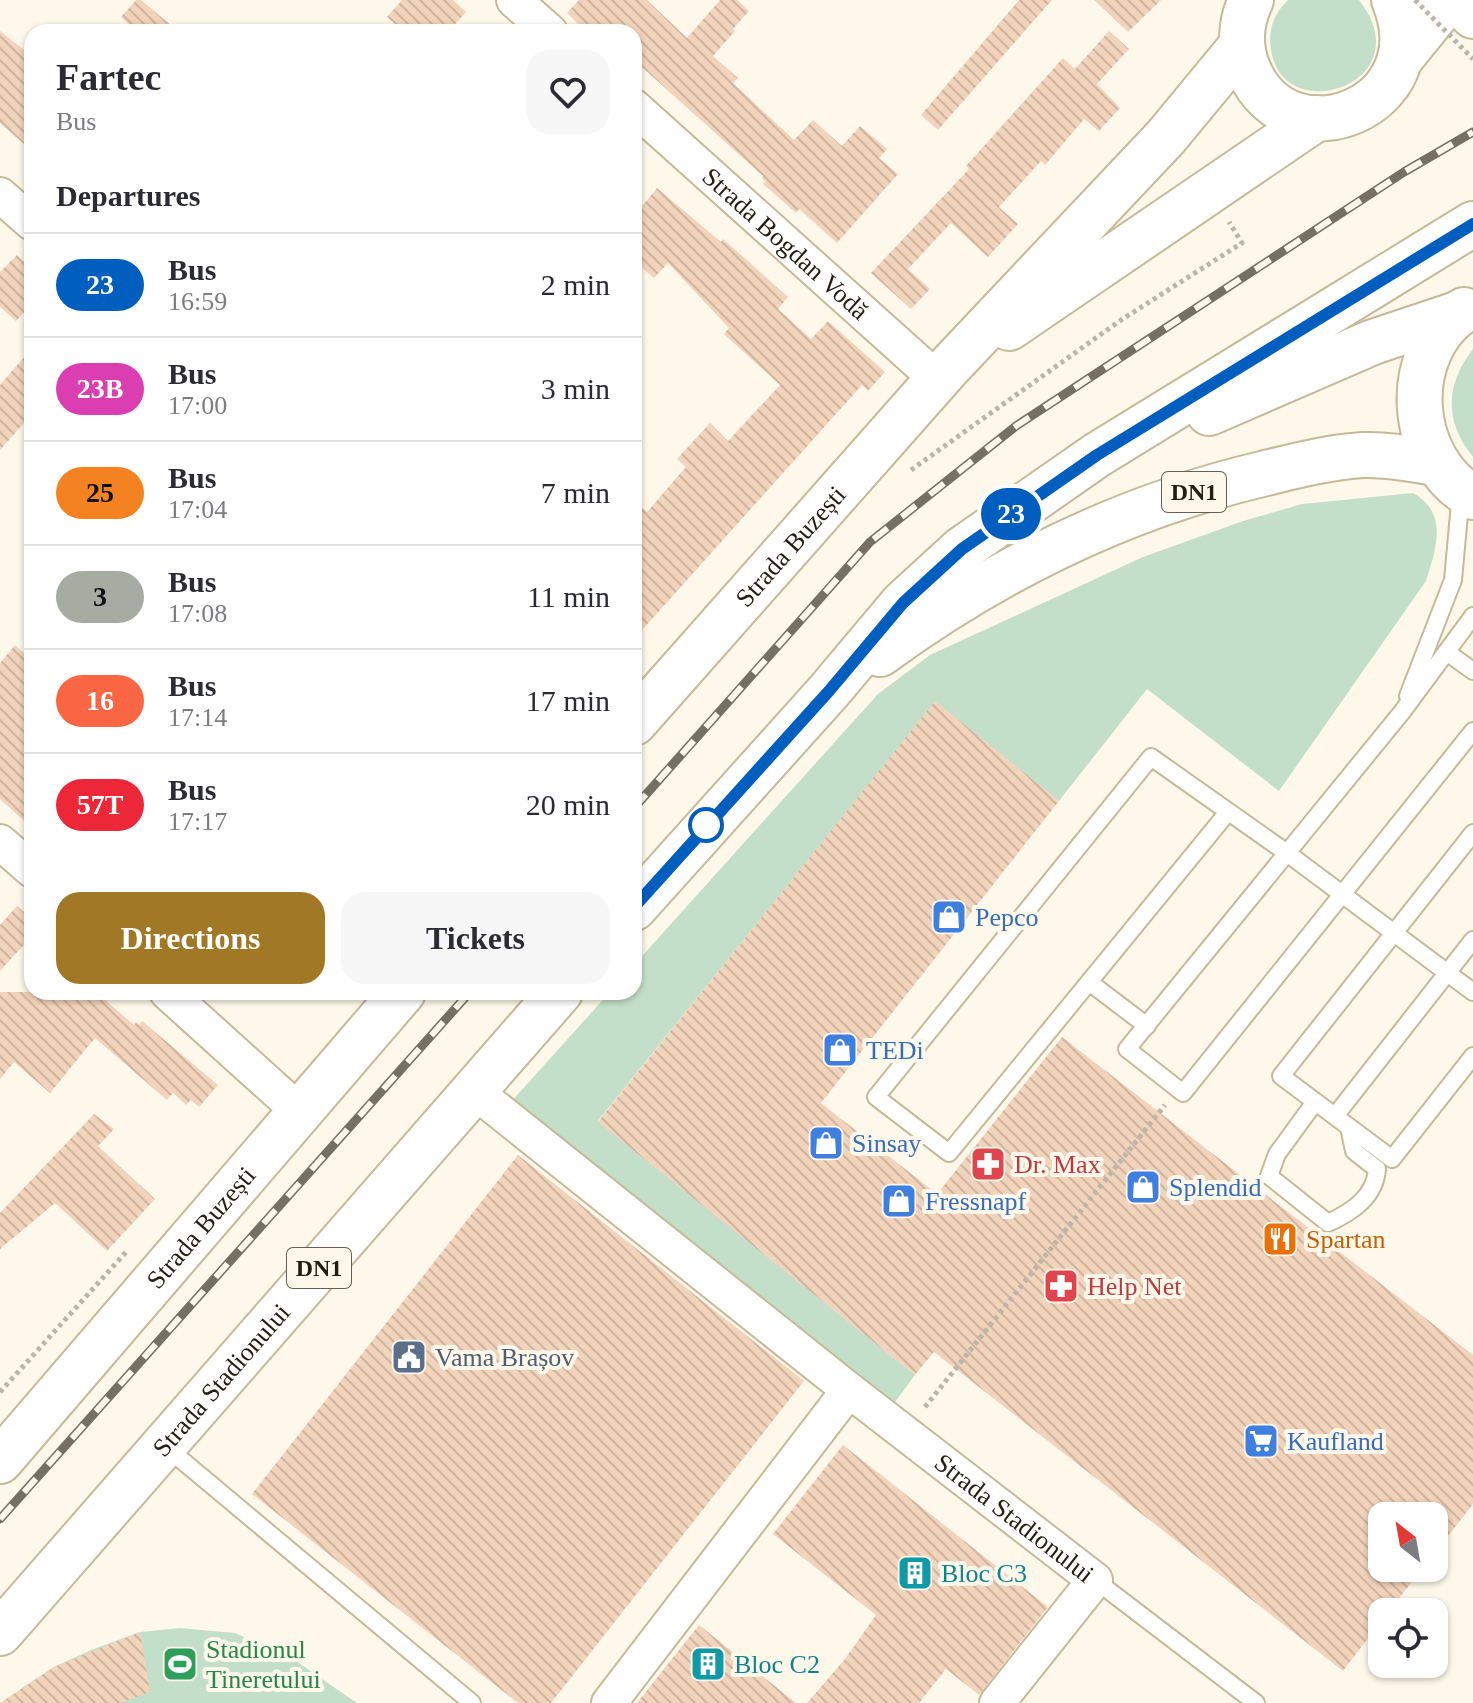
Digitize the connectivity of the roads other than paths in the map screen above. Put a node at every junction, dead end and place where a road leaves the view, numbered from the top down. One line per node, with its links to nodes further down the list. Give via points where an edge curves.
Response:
1 (514, 0): 7 (street)
2 (1394, 0): 8 (main road, via 1402,23)
3 (1448, 0): 8 (main road)
4 (1457, 0): 6 (main road)
5 (1245, 13): 10 (main road, via 1245,61 1260,90 1286,110); 15 (main road, Strada Buzești, via 1166,137)
6 (1473, 16)
7 (541, 24)
8 (1400, 59): 10 (main road, via 1375,99 1348,114)
9 (642, 114): 15 (street, Strada Bogdan Vodă)
10 (1317, 118): 15 (main road, Strada Buzești)
11 (0, 195): 12 (street)
12 (24, 216)
13 (1473, 224): 17 (main road, DN1, via 1097,455)
14 (1466, 309): 16 (main road, via 1432,343 1419,384 1422,424); 17 (main road, via 1373,342 1225,406)
15 (942, 374): 23 (main road, Strada Buzești)
16 (1457, 483): 21 (main road, DN1, via 1364,455 1221,483 1147,506 971,593); 22 (lane, via 1453,580)
17 (962, 549): 21 (main road, DN1, via 903,603)
18 (1473, 616): 19 (lane)
19 (1448, 653): 20 (lane); 22 (lane)
20 (1473, 671)
21 (829, 691): 31 (main road, DN1)
22 (1402, 712): 28 (lane)
23 (642, 714)
24 (1473, 731): 30 (lane)
25 (1228, 812): 28 (lane); 35 (lane); 35 (lane, via 1151,757 876,1097 949,1153)
26 (1473, 833): 32 (lane)
27 (0, 842): 29 (street)
28 (1287, 853): 30 (lane); 40 (lane)
29 (24, 863)
30 (1343, 895): 32 (lane); 40 (lane, via 1183,1093 1127,1049)
31 (642, 899)
32 (1394, 933): 34 (lane); 43 (lane, via 1281,1076)
33 (1473, 940): 34 (lane)
34 (1447, 973): 36 (lane); 45 (lane)
35 (1089, 982): 40 (lane)
36 (1473, 992)
37 (176, 1000): 44 (street)
38 (396, 1000): 44 (main road, Strada Buzești)
39 (553, 1000): 42 (main road, Strada Stadionului / DN1)
40 (1147, 1026)
41 (1473, 1056): 46 (lane, via 1392,1159)
42 (473, 1090): 47 (street, Strada Stadionului); 48 (main road, Strada Stadionului / DN1)
43 (1315, 1102): 45 (lane); 46 (lane, via 1277,1154 1269,1176 1328,1223 1350,1212 1376,1185 1377,1169 1354,1151)
44 (300, 1112): 49 (main road, Strada Buzești)
45 (1335, 1116): 46 (lane)
46 (1349, 1127)
47 (849, 1390): 50 (street, Strada Stadionului); 53 (street)
48 (165, 1446): 51 (main road, Strada Stadionului / DN1); 52 (lane)
49 (0, 1461)
50 (1095, 1580): 54 (street, Strada Stadionului); 55 (lane)
51 (0, 1633)
52 (472, 1703)
53 (609, 1703)
54 (997, 1703)
55 (1256, 1703)

